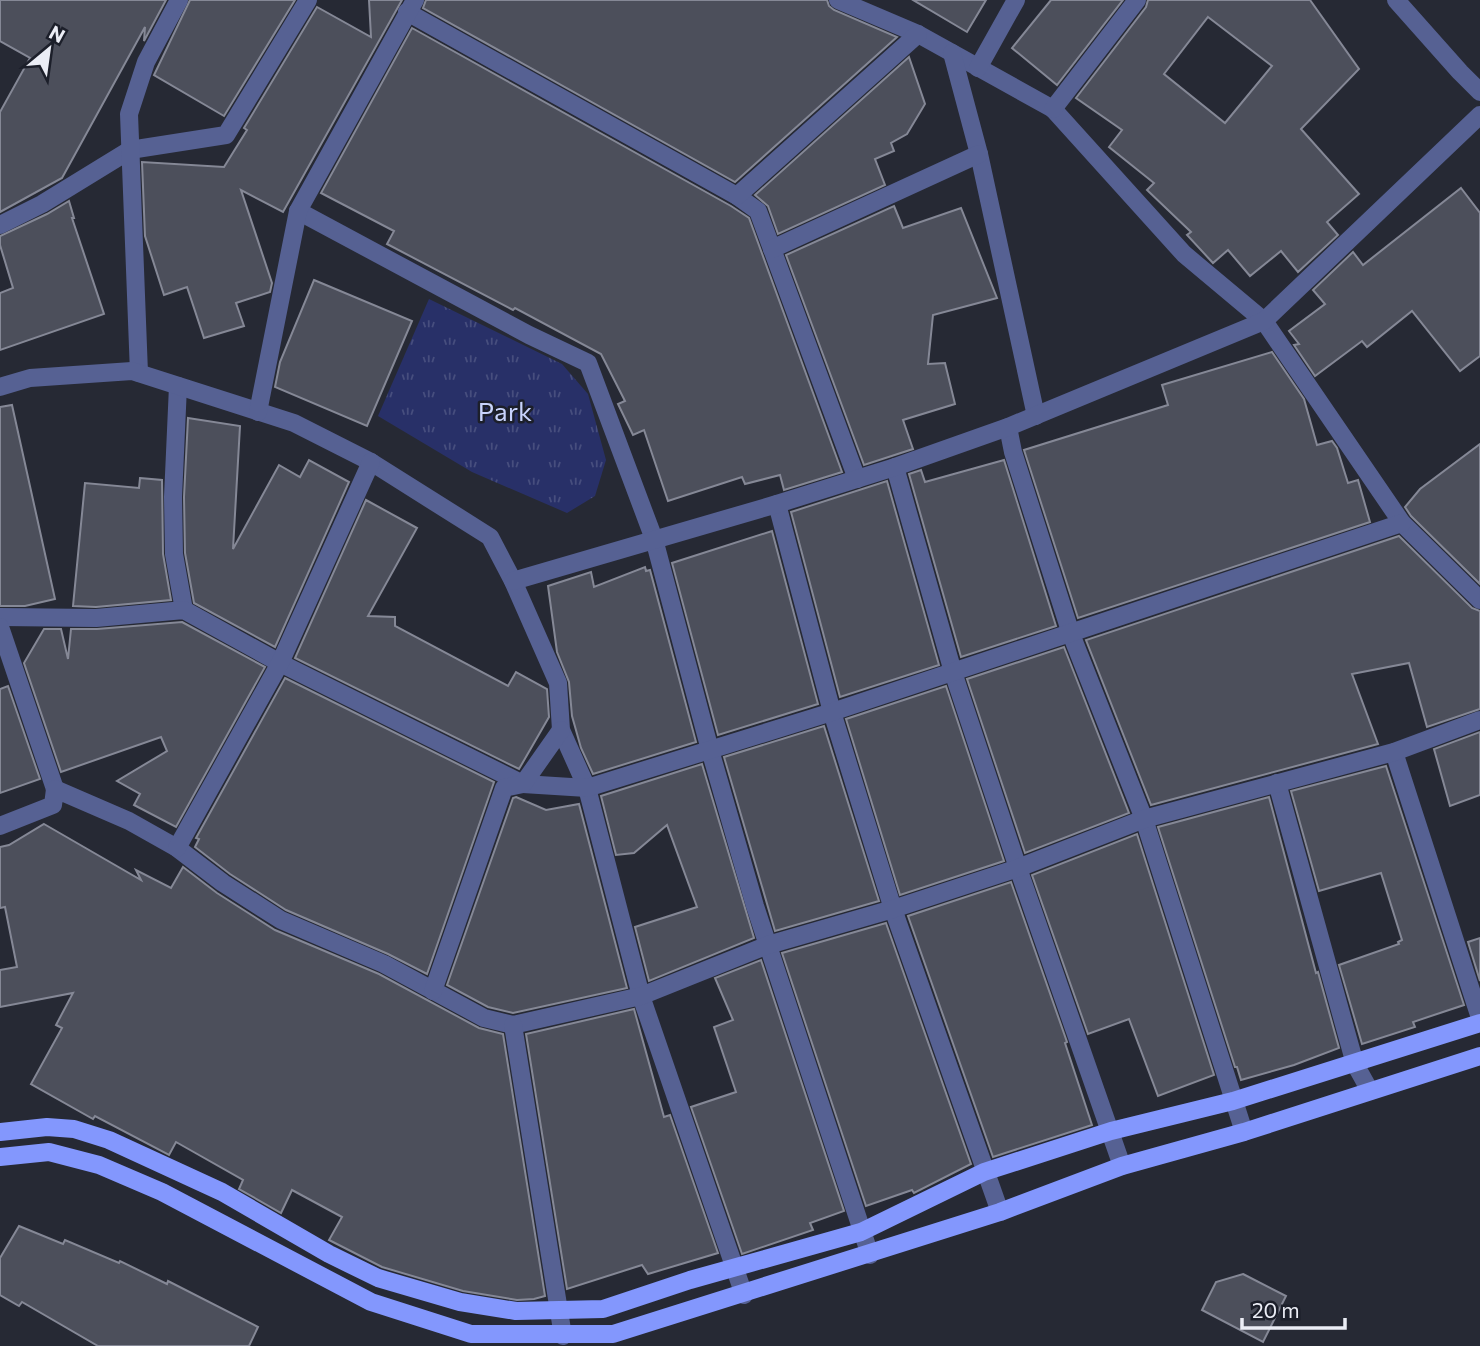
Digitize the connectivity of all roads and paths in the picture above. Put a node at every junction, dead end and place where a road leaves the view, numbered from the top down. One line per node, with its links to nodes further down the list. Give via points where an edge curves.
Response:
1 (179, 0): 15 (street, via 141,75 129,114)
2 (308, 0): 15 (street, via 226,135)
3 (838, 0): 8 (street)
4 (1016, 0): 11 (street)
5 (1137, 0): 13 (street)
6 (1396, 0): 12 (street)
7 (411, 6): 17 (street); 18 (street)
8 (873, 7): 9 (street)
9 (918, 34): 10 (street); 17 (street)
10 (952, 53): 11 (street); 16 (street)
11 (978, 68): 13 (street)
12 (1480, 92)
13 (1053, 109): 21 (street, via 1184,254)
14 (1480, 115): 21 (street)
15 (130, 150): 19 (street); 22 (street)
16 (979, 154): 20 (street); 26 (street)
17 (737, 196): 20 (street, via 758,211)
18 (298, 211): 25 (street); 33 (street, via 588,363)
19 (0, 225)
20 (772, 249): 30 (street)
21 (1264, 321): 26 (street); 32 (street)
22 (139, 373): 23 (street); 24 (street, via 30,378)
23 (178, 386): 25 (street); 36 (street, via 174,554)
24 (0, 387)
25 (258, 412): 28 (street, via 295,423)
26 (1036, 416): 27 (street)
27 (1008, 427): 29 (street); 39 (street)
28 (371, 462): 34 (street, via 491,537); 40 (street)
29 (895, 467): 30 (street); 41 (street)
30 (857, 479): 31 (street)
31 (777, 504): 33 (street); 42 (street)
32 (1402, 523): 35 (street); 39 (street)
33 (654, 539): 34 (street); 45 (street)
34 (513, 581): 44 (street, via 558,683)
35 (1480, 600)
36 (184, 610): 37 (street, via 96,618); 40 (street)
37 (0, 617)
38 (0, 627): 50 (street)
39 (1072, 634): 41 (street); 51 (street)
40 (280, 663): 48 (street); 53 (street)
41 (954, 672): 42 (street); 54 (street)
42 (832, 712): 45 (street); 55 (street)
43 (1480, 720): 46 (street)
44 (561, 730): 48 (street); 49 (street)
45 (710, 750): 49 (street); 56 (street)
46 (1394, 752): 47 (street); 59 (street)
47 (1277, 783): 51 (street); 63 (street)
48 (523, 784): 49 (street); 57 (street, via 504,789)
49 (587, 788): 58 (street)
50 (55, 789): 52 (street, via 53,805); 53 (street, via 130,821)
51 (1144, 819): 54 (street); 65 (street)
52 (0, 826)
53 (177, 848): 57 (street, via 281,920)
54 (1018, 868): 55 (street); 66 (street)
55 (893, 909): 56 (street); 71 (street)
56 (768, 945): 58 (street); 73 (street)
57 (433, 990): 61 (street, via 484,1018)
58 (641, 996): 61 (street); 75 (street)
59 (1480, 1018)
60 (1480, 1023): 63 (main road)
61 (513, 1025): 77 (street)
62 (1480, 1056): 64 (main road)
63 (1355, 1064): 64 (street); 65 (main road)
64 (1370, 1091): 68 (main road)
65 (1233, 1101): 66 (main road); 68 (street)
66 (1111, 1131): 70 (street); 71 (main road)
67 (0, 1132): 77 (main road, via 47,1127 110,1140 222,1192 378,1278 460,1302 516,1311)
68 (1244, 1132): 70 (main road)
69 (0, 1157): 78 (main road, via 49,1152 99,1165 162,1192 338,1287 408,1314 471,1334)
70 (1122, 1166): 72 (main road)
71 (984, 1172): 72 (street); 73 (main road)
72 (1000, 1212): 74 (main road)
73 (861, 1232): 74 (street); 75 (main road)
74 (870, 1255): 76 (main road)
75 (734, 1269): 76 (street); 77 (main road, via 603,1309)
76 (744, 1295): 79 (main road)
77 (558, 1311): 78 (street)
78 (562, 1336): 79 (main road)
79 (612, 1340)

